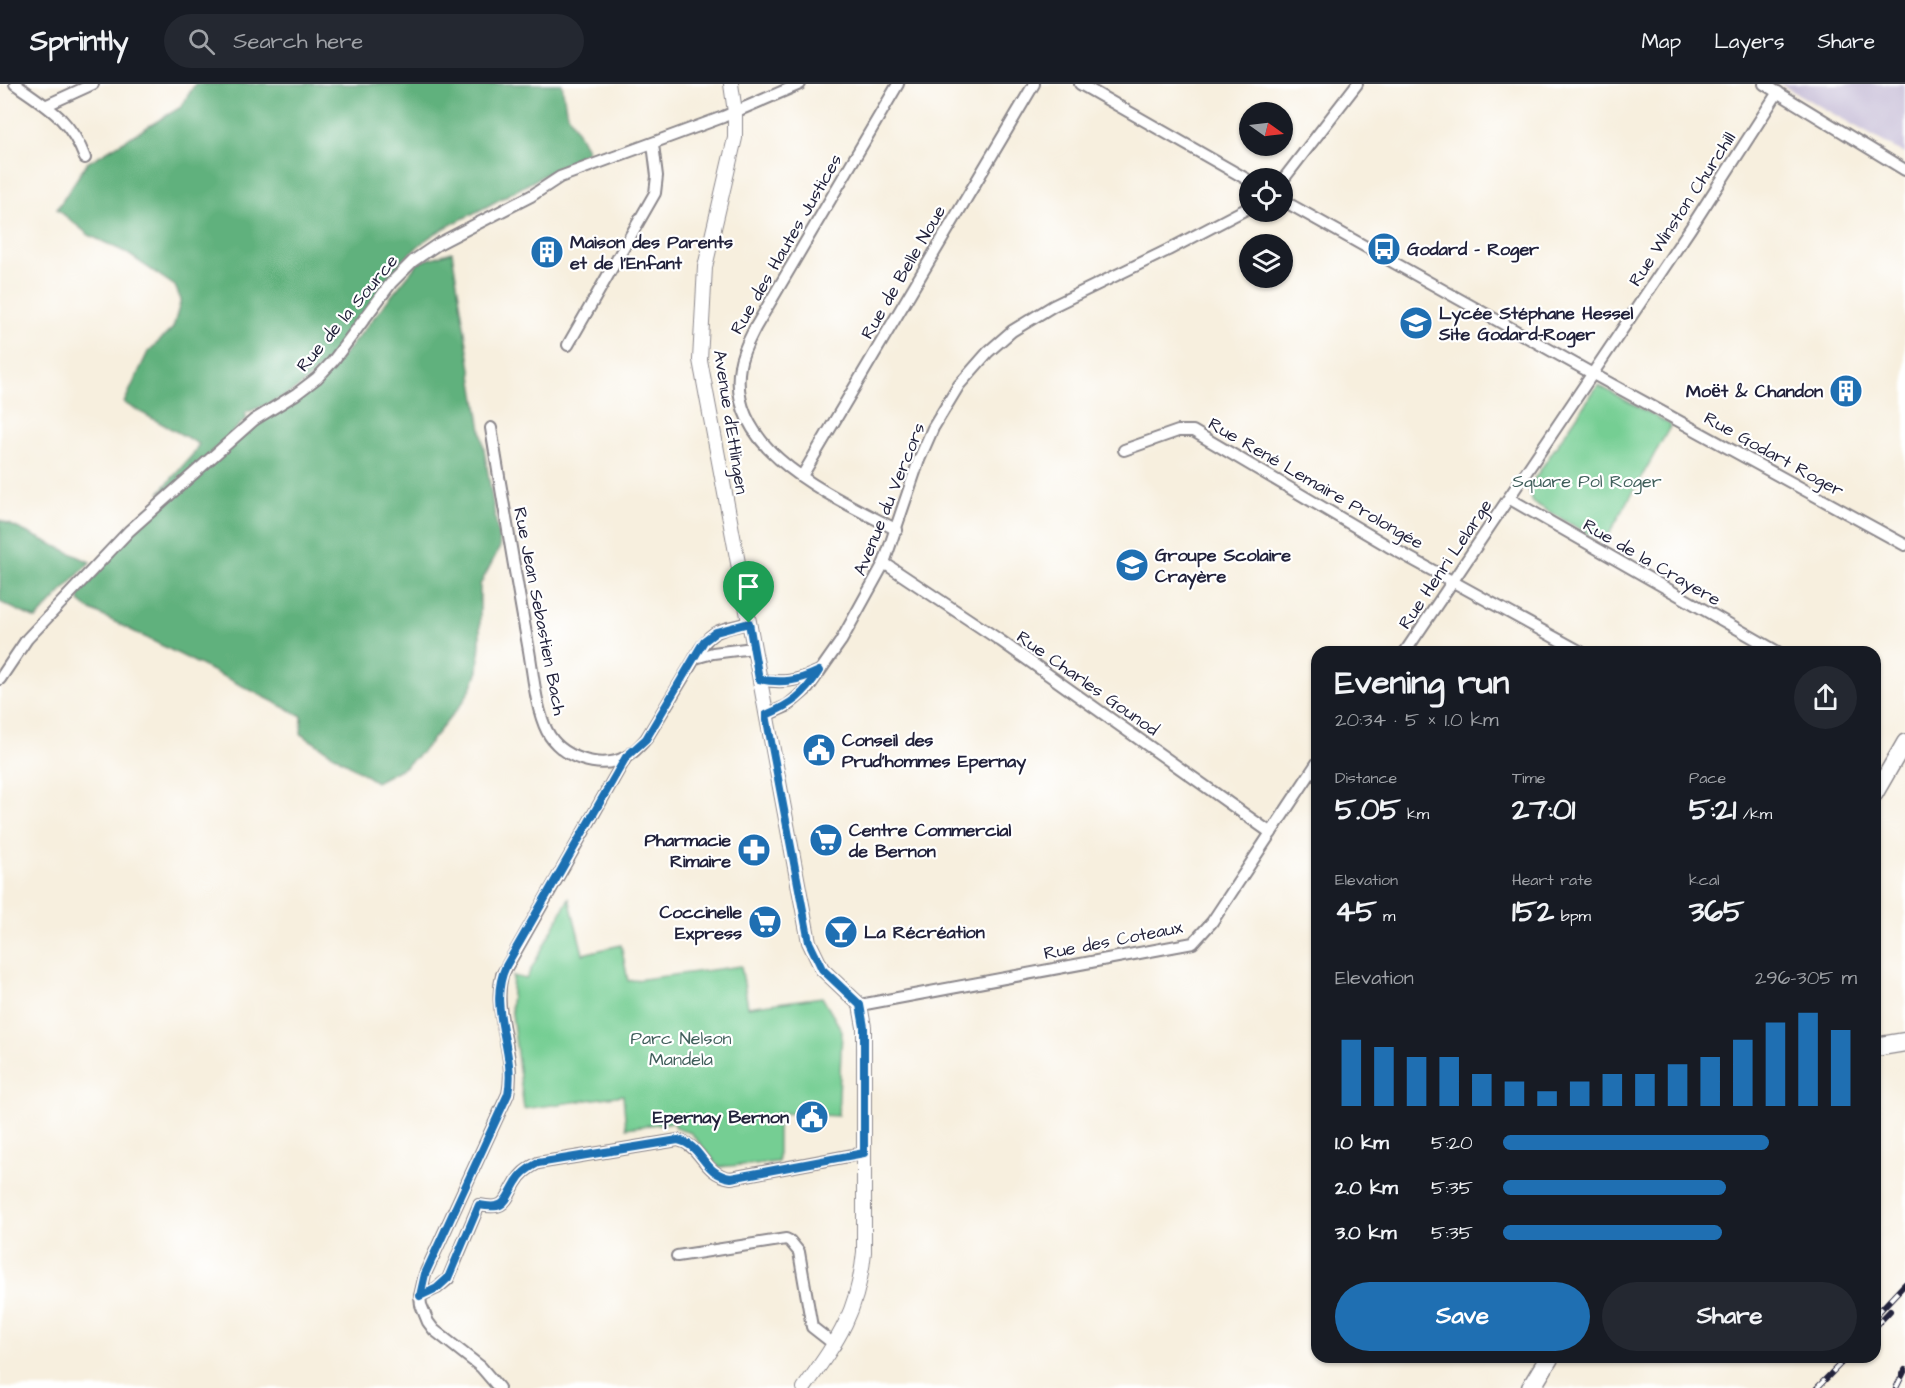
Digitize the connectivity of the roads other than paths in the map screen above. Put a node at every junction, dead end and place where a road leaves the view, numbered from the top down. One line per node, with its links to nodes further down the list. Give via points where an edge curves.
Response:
1 (15, 84): 11 (street)
2 (93, 84): 11 (street)
3 (731, 84): 12 (street, Avenue d'Ettlingen)
4 (800, 84): 12 (street, Rue de la Source)
5 (898, 84): 24 (street, Rue des Hautes Justices, via 755,327 742,356 738,387 748,423 765,445)
6 (1034, 84): 24 (street, Rue de Belle Noue)
7 (1080, 84): 17 (street)
8 (1357, 84): 15 (street)
9 (1764, 84): 10 (street)
10 (1778, 92): 16 (street); 21 (street, Rue Winston Churchill)
11 (47, 105): 14 (street, via 74,134)
12 (735, 112): 13 (street, Rue de la Source); 30 (street, Avenue d'Ettlingen, via 735,138 705,267 700,360)
13 (653, 144): 20 (street, via 655,193); 37 (street, Rue de la Source, via 560,177 413,261 391,283 317,378 254,420 129,531 27,639)
14 (85, 158)
15 (1292, 168)
16 (1905, 170)
17 (1239, 175)
18 (1293, 206): 21 (street, Rue Godart Roger)
19 (1239, 213): 26 (street, Avenue du Vercors, via 1053,306 1012,331 988,352 958,385 933,428)
20 (568, 345)
21 (1593, 374): 25 (street, Rue Henri Lelarge); 27 (street, Rue Godart Roger)
22 (491, 429): 41 (street, Rue Jean Sebastien Bach, via 514,571 547,730 567,754 580,759 601,762)
23 (1124, 450): 29 (street, Rue René Lemaire Prolongée, via 1178,431 1193,431)
24 (802, 476): 26 (street, Rue des Hautes Justices)
25 (1510, 499): 29 (street, Rue Henri Lelarge); 33 (street, Rue de la Crayere)
26 (897, 530): 28 (street, Avenue du Vercors)
27 (1905, 545)
28 (884, 562): 36 (street, Avenue du Vercors, via 846,633); 44 (street, Rue Charles Gounod)
29 (1455, 581): 31 (street, Rue Henri Lelarge); 32 (street, Rue René Lemaire Prolongée)
30 (749, 623): 34 (street, Avenue d'Ettlingen); 35 (street, via 716,632 704,641)
31 (1409, 646)
32 (1570, 646)
33 (1767, 646)
34 (753, 648): 35 (street); 38 (street, Avenue d'Ettlingen)
35 (695, 658): 41 (street, via 646,739)
36 (819, 671): 38 (street, via 790,682); 39 (street, Avenue du Vercors, via 797,699)
37 (0, 679)
38 (759, 679): 39 (street, Avenue d'Ettlingen)
39 (766, 715): 45 (street, Avenue d'Ettlingen, via 809,942 822,969)
40 (1905, 742): 43 (main road)
41 (626, 757): 50 (street, via 502,975 500,1014 511,1072 508,1094 425,1274)
42 (1311, 772): 44 (street, Rue des Coteaux)
43 (1881, 784)
44 (1271, 833): 45 (street, Rue des Coteaux, via 1212,922 1193,943)
45 (860, 1005): 48 (street, via 864,1027)
46 (1905, 1042): 47 (main road)
47 (1881, 1046)
48 (864, 1153): 50 (street, via 731,1178 717,1175 689,1143 678,1140 538,1163 522,1174 503,1204 479,1205 448,1278); 51 (street, via 862,1277)
49 (677, 1256): 51 (street, via 790,1240 800,1252 812,1327)
50 (420, 1296): 53 (street, via 424,1314 434,1330 481,1367)
51 (835, 1345): 54 (street)
52 (1546, 1363): 55 (main road)
53 (499, 1388)
54 (804, 1388)
55 (1531, 1388)

